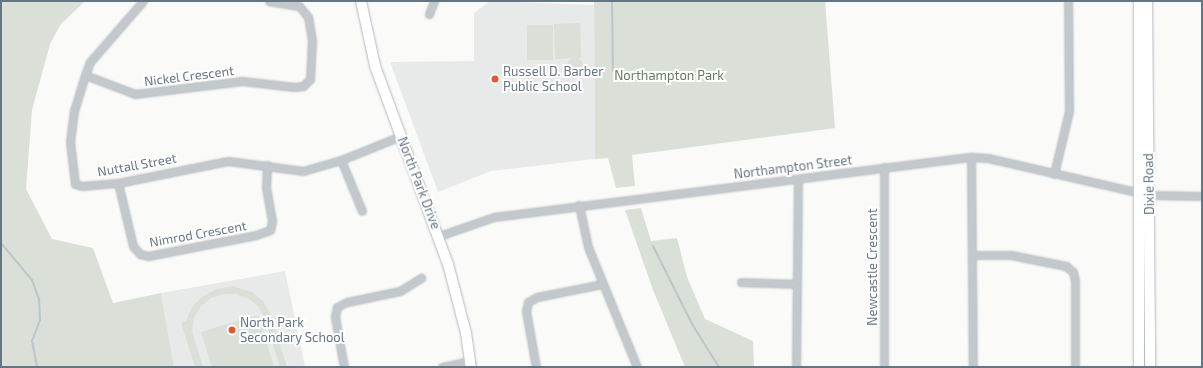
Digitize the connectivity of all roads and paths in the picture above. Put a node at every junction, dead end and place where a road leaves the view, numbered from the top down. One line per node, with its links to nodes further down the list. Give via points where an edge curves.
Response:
1 (143, 1): 9 (street, Nuttall Street, via 90,62)
2 (269, 1): 9 (street, Nickel Crescent, via 299,6 308,17 312,41 310,79 303,86 242,81 135,94)
3 (361, 1): 10 (main road, North Park Drive, via 374,66)
4 (434, 1): 8 (street)
5 (1068, 1): 15 (street, via 1069,111)
6 (1139, 1): 18 (main road, Dixie Road)
7 (1147, 1): 19 (main road, Dixie Road)
8 (429, 14)
9 (85, 75): 17 (street, Nuttall Street, via 74,110 71,136 72,175 75,184 82,186)
10 (401, 136): 12 (street, Nuttall Street); 23 (main road, North Park Drive)
11 (971, 157): 14 (street, Northampton Street); 15 (street, Northampton Street, via 988,158); 24 (street)
12 (341, 160): 13 (street, Nuttall Street, via 303,171); 22 (street)
13 (267, 165): 17 (street, Nuttall Street, via 228,161); 17 (street, Nimrod Crescent, via 266,187 272,221 270,230 148,256 140,254 133,246)
14 (884, 167): 16 (street, Northampton Street); 35 (street, Newcastle Crescent)
15 (1054, 174): 18 (street, Northampton Street)
16 (798, 179): 21 (street, Northampton Street); 28 (street)
17 (118, 183)
18 (1139, 193): 19 (street, Northampton Street); 38 (main road, Dixie Road)
19 (1150, 194): 20 (street, Northampton Street); 39 (main road, Dixie Road)
20 (1202, 196)
21 (579, 205): 23 (street, Northampton Street, via 494,217); 27 (street, via 588,247)
22 (362, 211)
23 (439, 236): 29 (main road, North Park Drive, via 466,332)
24 (972, 255): 36 (street); 37 (street, via 1011,255 1066,266 1073,272)
25 (421, 278): 30 (street, via 400,291 342,303 337,307 335,317)
26 (741, 282): 28 (street)
27 (602, 284): 32 (street, via 537,297 528,302 526,311); 33 (street)
28 (797, 284): 34 (street)
29 (471, 364): 31 (street)
30 (344, 367)
31 (442, 367)
32 (536, 367)
33 (637, 367)
34 (796, 367)
35 (884, 367)
36 (973, 367)
37 (1075, 367)
38 (1139, 367)
39 (1150, 367)

